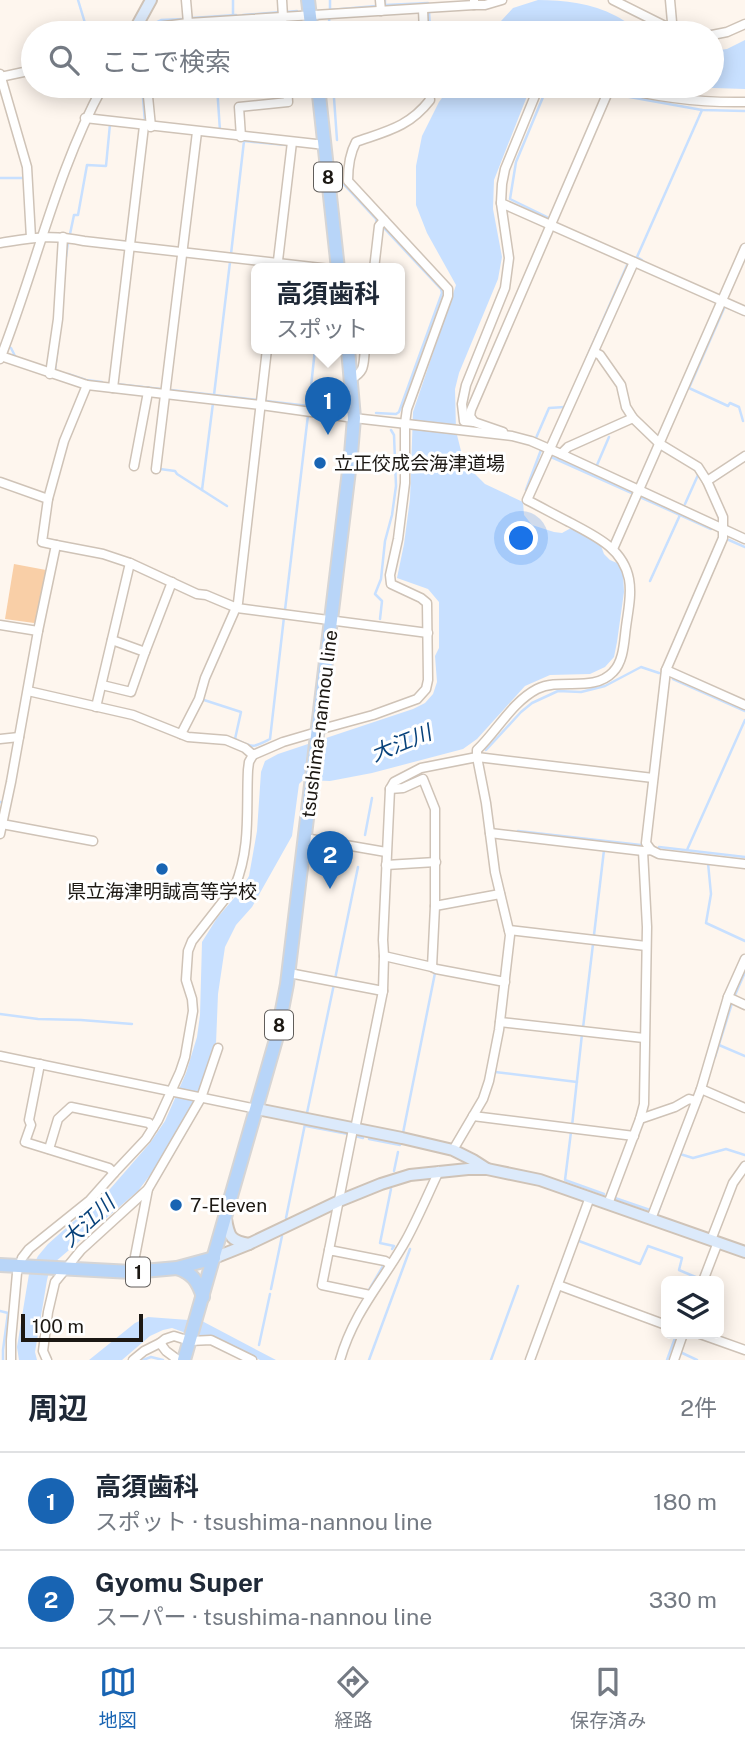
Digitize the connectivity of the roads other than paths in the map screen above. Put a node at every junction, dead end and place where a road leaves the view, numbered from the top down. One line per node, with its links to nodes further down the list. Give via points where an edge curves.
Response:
1 (152, 0): 14 (street)
2 (186, 0): 15 (street)
3 (282, 0): 13 (street)
4 (308, 0): 12 (main road)
5 (380, 0): 11 (street)
6 (502, 0): 9 (street)
7 (613, 0): 20 (street)
8 (670, 0): 21 (street)
9 (474, 3): 10 (street)
10 (423, 9): 11 (street); 19 (street)
11 (380, 11): 12 (street)
12 (310, 16): 13 (street); 18 (main road)
13 (283, 17): 16 (street); 17 (street)
14 (143, 21)
15 (188, 21)
16 (220, 21)
17 (283, 21)
18 (311, 21)
19 (424, 21)
20 (654, 21)
21 (672, 21)
22 (745, 24): 23 (street)
23 (724, 33)
24 (21, 72): 25 (street)
25 (0, 76): 46 (street, via 27,167)
26 (96, 98): 35 (street)
27 (147, 98): 36 (street)
28 (288, 98): 38 (street, via 288,103 239,107)
29 (319, 98): 40 (main road, 8)
30 (430, 98): 42 (street, via 410,121 353,147 348,181)
31 (534, 98): 41 (street, via 505,169)
32 (605, 98): 43 (street)
33 (681, 98): 34 (street)
34 (745, 102)
35 (85, 118): 36 (street); 44 (street)
36 (148, 126): 37 (street); 48 (street)
37 (197, 132): 38 (street); 50 (street)
38 (241, 136): 39 (street)
39 (292, 142): 40 (street); 53 (street)
40 (325, 145): 54 (main road, 8)
41 (500, 203): 43 (street); 73 (street, via 508,272 466,385 464,421)
42 (384, 220): 55 (street, via 379,226); 74 (street, via 448,289 407,409)
43 (550, 225): 51 (street); 73 (street, via 471,410)
44 (41, 236): 45 (street); 46 (street); 58 (street)
45 (63, 237): 48 (street); 64 (street)
46 (31, 238): 47 (street)
47 (0, 243)
48 (130, 246): 50 (street); 67 (street)
49 (745, 248): 56 (street)
50 (182, 252): 52 (street); 69 (street)
51 (634, 262): 56 (street); 59 (street)
52 (257, 263)
53 (278, 263)
54 (337, 263)
55 (375, 263)
56 (721, 301): 57 (street); 76 (street)
57 (745, 311)
58 (3, 343): 63 (street)
59 (594, 352): 72 (street, via 621,385); 77 (street)
60 (266, 354): 70 (street)
61 (348, 354): 65 (main road, tsushima-nannou line / 8)
62 (364, 354): 65 (street, via 360,374)
63 (1, 357): 64 (street)
64 (50, 374): 66 (street)
65 (351, 379): 71 (main road, tsushima-nannou line / 8)
66 (87, 385): 67 (street); 85 (street, via 64,441)
67 (113, 388): 68 (street)
68 (148, 392): 69 (street); 80 (street)
69 (166, 394): 70 (street); 81 (street)
70 (261, 405): 71 (street); 92 (street)
71 (354, 418): 74 (street); 93 (main road, tsushima-nannou line / 8)
72 (633, 418): 76 (street); 78 (street)
73 (474, 422): 75 (street)
74 (406, 424): 75 (street); 96 (street, via 405,483 390,581 425,600)
75 (512, 436): 77 (street)
76 (660, 444): 82 (street, via 698,467); 84 (street)
77 (550, 449): 78 (street); 89 (street, via 527,500)
78 (561, 454): 84 (street)
79 (745, 456): 82 (street)
80 (134, 466)
81 (156, 470)
82 (707, 481): 86 (street, via 723,517)
83 (0, 482): 85 (street)
84 (640, 490): 86 (street); 89 (street)
85 (48, 499): 88 (street, via 42,542)
86 (723, 529): 87 (street); 99 (street)
87 (745, 539)
88 (56, 544): 90 (street); 95 (street)
89 (613, 549): 109 (street, via 627,572 630,592 615,671 588,684 538,688 512,710 477,750)
90 (130, 563): 91 (street); 97 (street)
91 (172, 582): 92 (street); 98 (street)
92 (237, 608): 93 (street); 105 (street)
93 (331, 619): 96 (street); 104 (main road, tsushima-nannou line / 8)
94 (0, 625): 95 (street)
95 (38, 631): 101 (street)
96 (428, 633): 104 (street, via 428,680 422,695)
97 (112, 640): 98 (street); 100 (street)
98 (145, 652): 100 (street, via 131,692)
99 (666, 670): 102 (street); 110 (street)
100 (102, 685): 103 (street)
101 (28, 691): 103 (street); 106 (street)
102 (745, 705)
103 (96, 707): 105 (street)
104 (317, 733): 108 (street); 115 (main road, tsushima-nannou line / 8)
105 (181, 734): 108 (street, via 226,740)
106 (19, 737): 107 (street); 112 (street)
107 (0, 739)
108 (253, 755): 140 (street, via 248,770 248,830 236,886 188,951 186,980 193,1011 185,1057)
109 (477, 757): 110 (street); 111 (street, via 421,768 394,782); 113 (street)
110 (653, 778): 117 (street)
111 (390, 789): 118 (street); 119 (street, via 423,779 435,809)
112 (2, 824): 114 (street); 116 (street)
113 (490, 833): 117 (street); 122 (street)
114 (0, 834)
115 (305, 838): 118 (street); 129 (main road, tsushima-nannou line / 8)
116 (93, 841)
117 (647, 850): 120 (street); 125 (street)
118 (386, 852): 121 (street)
119 (436, 862): 121 (street); 123 (street)
120 (745, 864)
121 (386, 866): 126 (street)
122 (500, 894): 123 (street); 124 (street)
123 (435, 906): 128 (street)
124 (509, 930): 125 (street); 130 (street)
125 (646, 946): 135 (street)
126 (384, 956): 128 (street); 131 (street)
127 (745, 959): 132 (street)
128 (432, 967): 130 (street)
129 (289, 973): 131 (street); 144 (main road, tsushima-nannou line / 8)
130 (505, 982): 134 (street)
131 (383, 991): 148 (street)
132 (729, 997): 133 (street); 139 (street)
133 (745, 1005)
134 (500, 1022): 135 (street); 145 (street, via 489,1081)
135 (644, 1038): 146 (street)
136 (218, 1048): 141 (street)
137 (0, 1056): 138 (street)
138 (40, 1064): 140 (street); 150 (street, via 25,1142)
139 (701, 1089): 142 (street); 143 (street)
140 (172, 1091): 141 (street); 147 (street)
141 (200, 1097): 144 (street); 156 (street)
142 (696, 1101): 146 (street, via 689,1099); 161 (street)
143 (745, 1108)
144 (257, 1109): 148 (street); 160 (main road, tsushima-nannou line / 8)
145 (473, 1116): 149 (street); 151 (street)
146 (640, 1119): 149 (street)
147 (153, 1128): 150 (street, via 71,1107 58,1119); 155 (street)
148 (354, 1129): 151 (street); 158 (street)
149 (634, 1136): 159 (street)
150 (49, 1149): 155 (street)
151 (453, 1150): 153 (street)
152 (745, 1166): 162 (street, via 733,1183)
153 (487, 1169): 154 (street); 157 (street)
154 (439, 1171): 158 (street, via 410,1175); 167 (street)
155 (114, 1173): 169 (street, via 90,1200 29,1249)
156 (148, 1189): 171 (street); 172 (street)
157 (590, 1197): 159 (street); 174 (street)
158 (339, 1202): 163 (street); 164 (street)
159 (608, 1204): 161 (street)
160 (226, 1219): 163 (street, via 231,1237); 166 (main road, tsushima-nannou line / 8)
161 (651, 1219): 162 (street)
162 (714, 1241): 165 (street); 173 (street)
163 (250, 1244): 166 (street)
164 (329, 1250): 167 (street); 175 (street, via 322,1285)
165 (745, 1252)
166 (214, 1258): 170 (main road, 1); 176 (main road, tsushima-nannou line)
167 (390, 1264): 175 (street)
168 (0, 1265): 169 (main road, 1)
169 (21, 1267): 171 (main road, 1); 183 (street)
170 (177, 1268): 172 (main road, 1); 176 (main road, 1, via 196,1279)
171 (63, 1270): 172 (main road, 1); 184 (street, via 48,1312 43,1351)
172 (132, 1272)
173 (704, 1276)
174 (558, 1285): 177 (street); 190 (street)
175 (370, 1296): 189 (street, via 353,1323)
176 (203, 1297): 178 (main road, tsushima-nannou line)
177 (661, 1323)
178 (191, 1339): 181 (street, via 174,1336); 187 (main road, tsushima-nannou line); 188 (street, via 211,1340)
179 (682, 1339): 191 (street)
180 (714, 1339): 182 (street)
181 (160, 1343): 185 (street); 186 (street)
182 (745, 1350)
183 (10, 1360)
184 (47, 1360)
185 (134, 1360)
186 (178, 1360)
187 (184, 1360)
188 (252, 1360)
189 (340, 1360)
190 (530, 1360)
191 (674, 1360)

